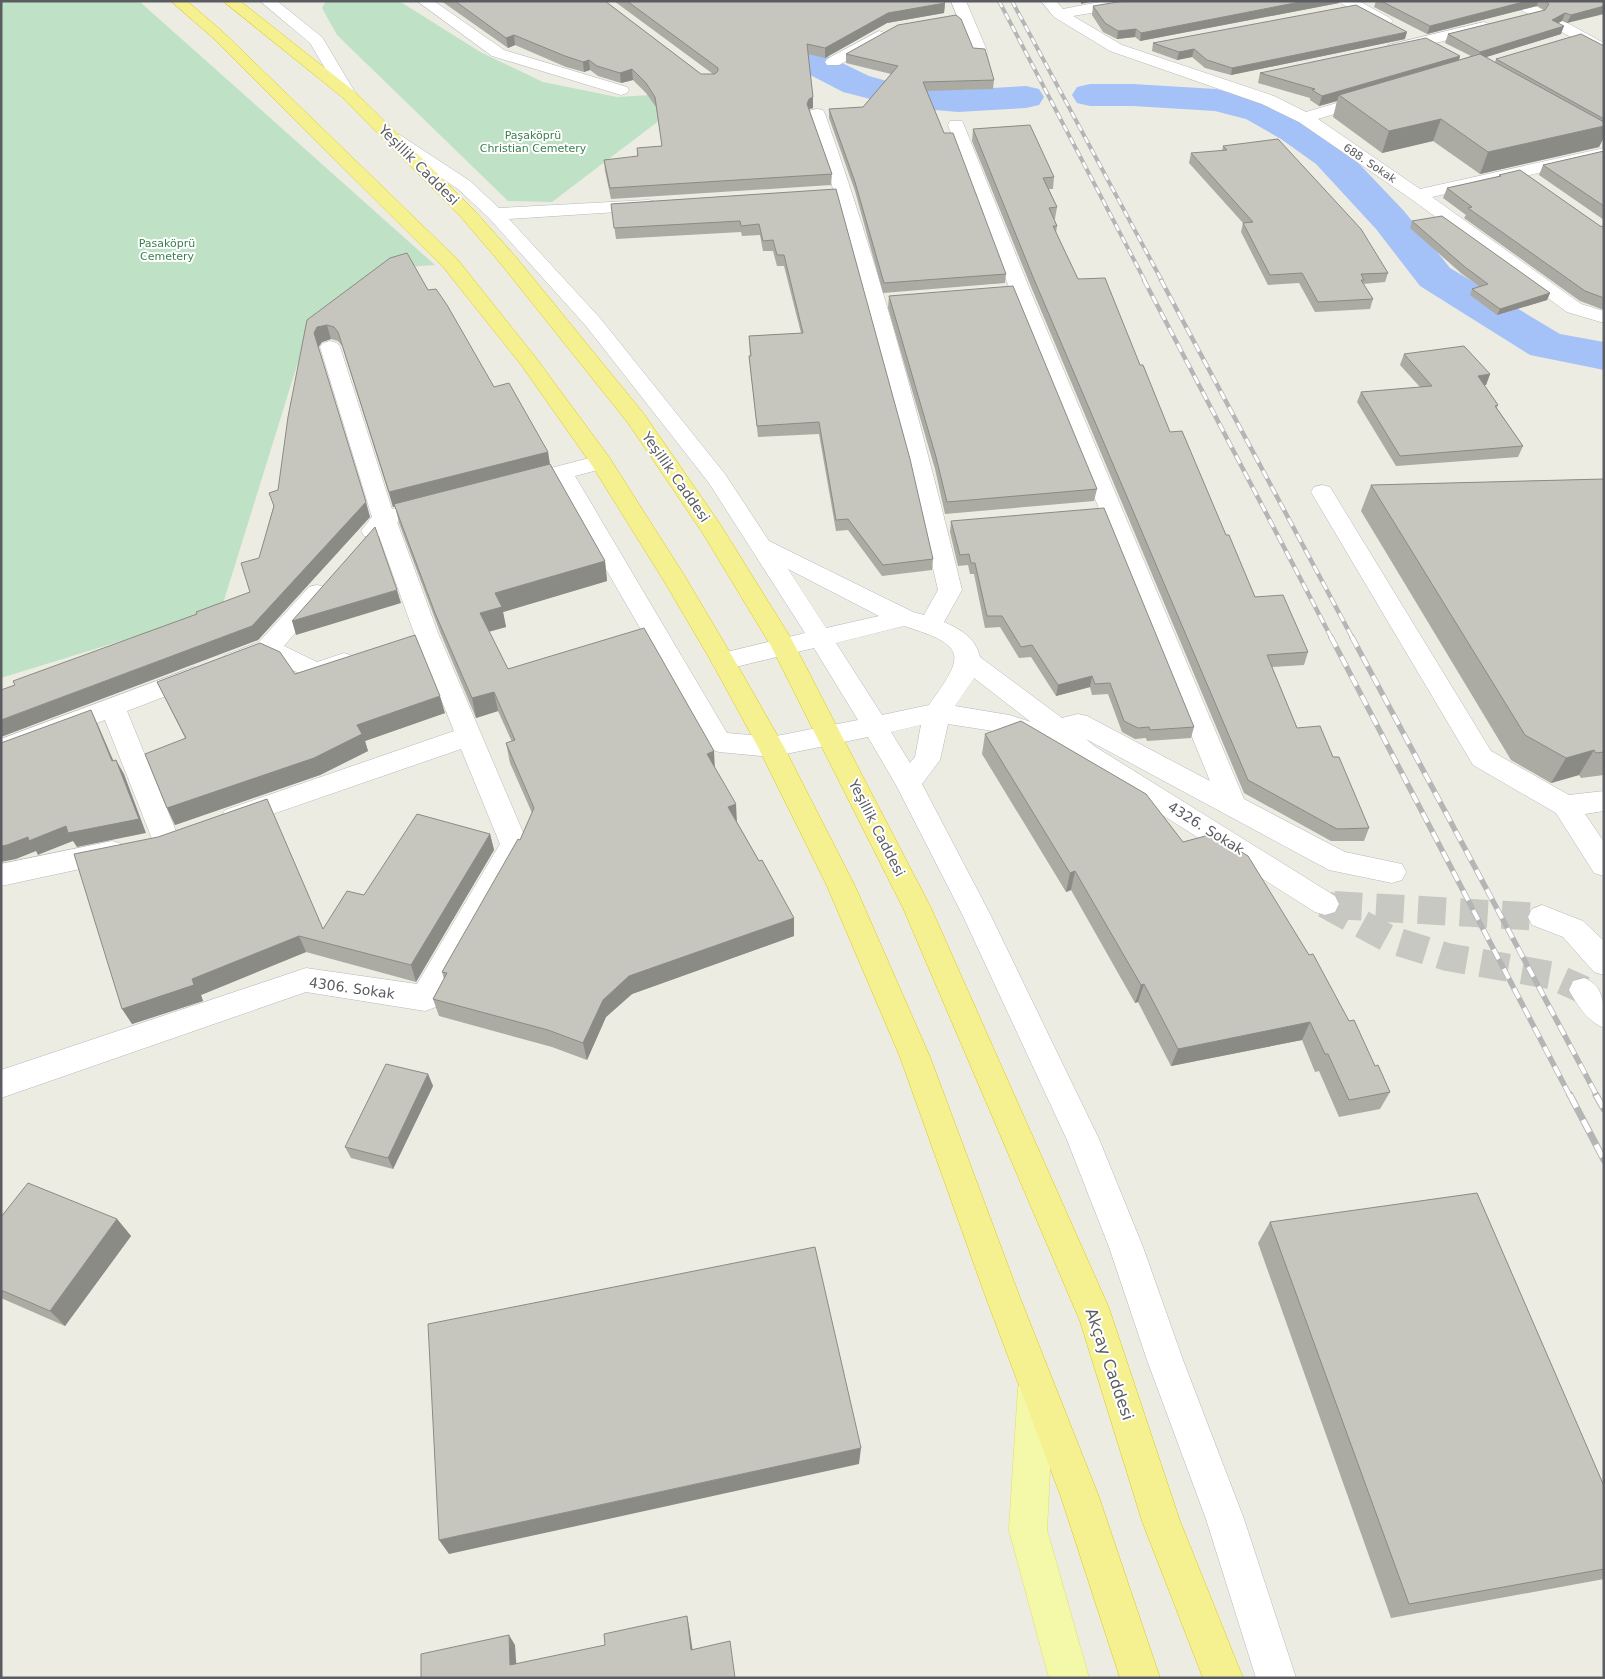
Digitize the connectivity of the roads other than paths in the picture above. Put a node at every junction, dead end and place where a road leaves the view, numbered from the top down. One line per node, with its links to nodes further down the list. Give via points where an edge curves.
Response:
1 (178, 1): 46 (highway, via 246,62 451,264 529,362)
2 (230, 1): 32 (highway, Yeşillik Caddesi)
3 (267, 1): 14 (street)
4 (294, 1): 14 (street)
5 (424, 1): 31 (street, via 498,53)
6 (1048, 1): 13 (street, 688. Sokak)
7 (1132, 1): 13 (street)
8 (1374, 1): 10 (street)
9 (1515, 1): 12 (street)
10 (1346, 6): 20 (street)
11 (960, 9): 16 (street); 26 (street)
12 (1537, 13): 15 (street); 19 (street)
13 (1059, 14): 23 (street, 688. Sokak)
14 (288, 17): 32 (street, via 316,40)
15 (1519, 18)
16 (945, 19)
17 (1500, 22): 20 (street)
18 (893, 28): 28 (street)
19 (1579, 36): 21 (street); 24 (street)
20 (1426, 41): 25 (street); 27 (street)
21 (1560, 42)
22 (1153, 45): 23 (street)
23 (1120, 49): 30 (street, 688. Sokak)
24 (1604, 50)
25 (1377, 51)
26 (980, 53)
27 (1450, 54)
28 (833, 62)
29 (1251, 78): 30 (street)
30 (1222, 84): 35 (street, 688. Sokak, via 1268,100)
31 (621, 90)
32 (348, 94): 37 (highway, Yeşillik Caddesi)
33 (1380, 96): 35 (street)
34 (817, 114): 56 (street, via 834,193 884,300 922,470 945,523 950,590)
35 (1305, 118): 41 (street, 688. Sokak)
36 (956, 125): 75 (street, via 1010,290 1101,510)
37 (394, 138): 43 (street, via 464,185); 58 (highway, Yeşillik Caddesi, via 508,260 636,419 712,529)
38 (1602, 144): 39 (street)
39 (1520, 172): 40 (street); 41 (street)
40 (1535, 183)
41 (1417, 195): 44 (street, 688. Sokak, via 1574,308)
42 (667, 204): 43 (street)
43 (495, 214): 52 (street, via 593,322 717,479)
44 (1604, 317)
45 (330, 347): 51 (street)
46 (601, 462): 47 (street); 61 (highway)
47 (562, 472): 48 (street); 69 (street, via 719,742)
48 (496, 489)
49 (1322, 492): 74 (street, via 1482,758)
50 (449, 502): 51 (street)
51 (384, 518): 53 (street); 68 (street, via 417,636)
52 (760, 546): 55 (street); 57 (street)
53 (358, 547)
54 (332, 576): 59 (street)
55 (904, 618): 56 (street); 57 (street)
56 (930, 626): 62 (street, via 965,648)
57 (820, 637): 58 (street); 65 (street)
58 (783, 646): 61 (street); 67 (highway, Yeşillik Caddesi)
59 (268, 648): 60 (street, via 316,672); 63 (street)
60 (362, 656)
61 (723, 661): 69 (highway)
62 (968, 661): 64 (street, via 961,679); 66 (street)
63 (113, 707): 70 (street); 76 (street)
64 (937, 713): 65 (street); 71 (street, via 1009,724); 72 (street, via 927,760)
65 (875, 726): 67 (street); 72 (street)
66 (1058, 728): 71 (street); 75 (street, via 1078,723)
67 (830, 734): 69 (street); 85 (highway, Yeşillik Caddesi, via 917,908)
68 (469, 736): 76 (street); 86 (street, 4306. Sokak, via 514,844 425,998 306,980)
69 (771, 747): 87 (highway, via 841,886 915,1057)
70 (1, 748)
71 (1085, 753): 80 (street, 4326. Sokak)
72 (908, 783): 91 (street, via 976,914 1083,1140 1126,1247 1225,1519)
73 (1604, 801): 74 (street)
74 (1566, 806): 77 (street)
75 (1234, 807): 78 (street, via 1339,862)
76 (149, 844): 79 (street)
77 (1604, 865)
78 (1392, 872)
79 (1, 875)
80 (1325, 904)
81 (1542, 917): 82 (street, via 1573,929)
82 (1604, 963)
83 (1584, 990): 84 (street)
84 (1604, 1015)
85 (982, 1056): 90 (highway, Akçay Caddesi, via 1097,1320 1161,1521)
86 (1, 1084)
87 (1036, 1382): 88 (main road, via 1028,1530); 89 (highway, via 1080,1497)
88 (1069, 1678)
89 (1140, 1678)
90 (1223, 1678)
91 (1276, 1678)

